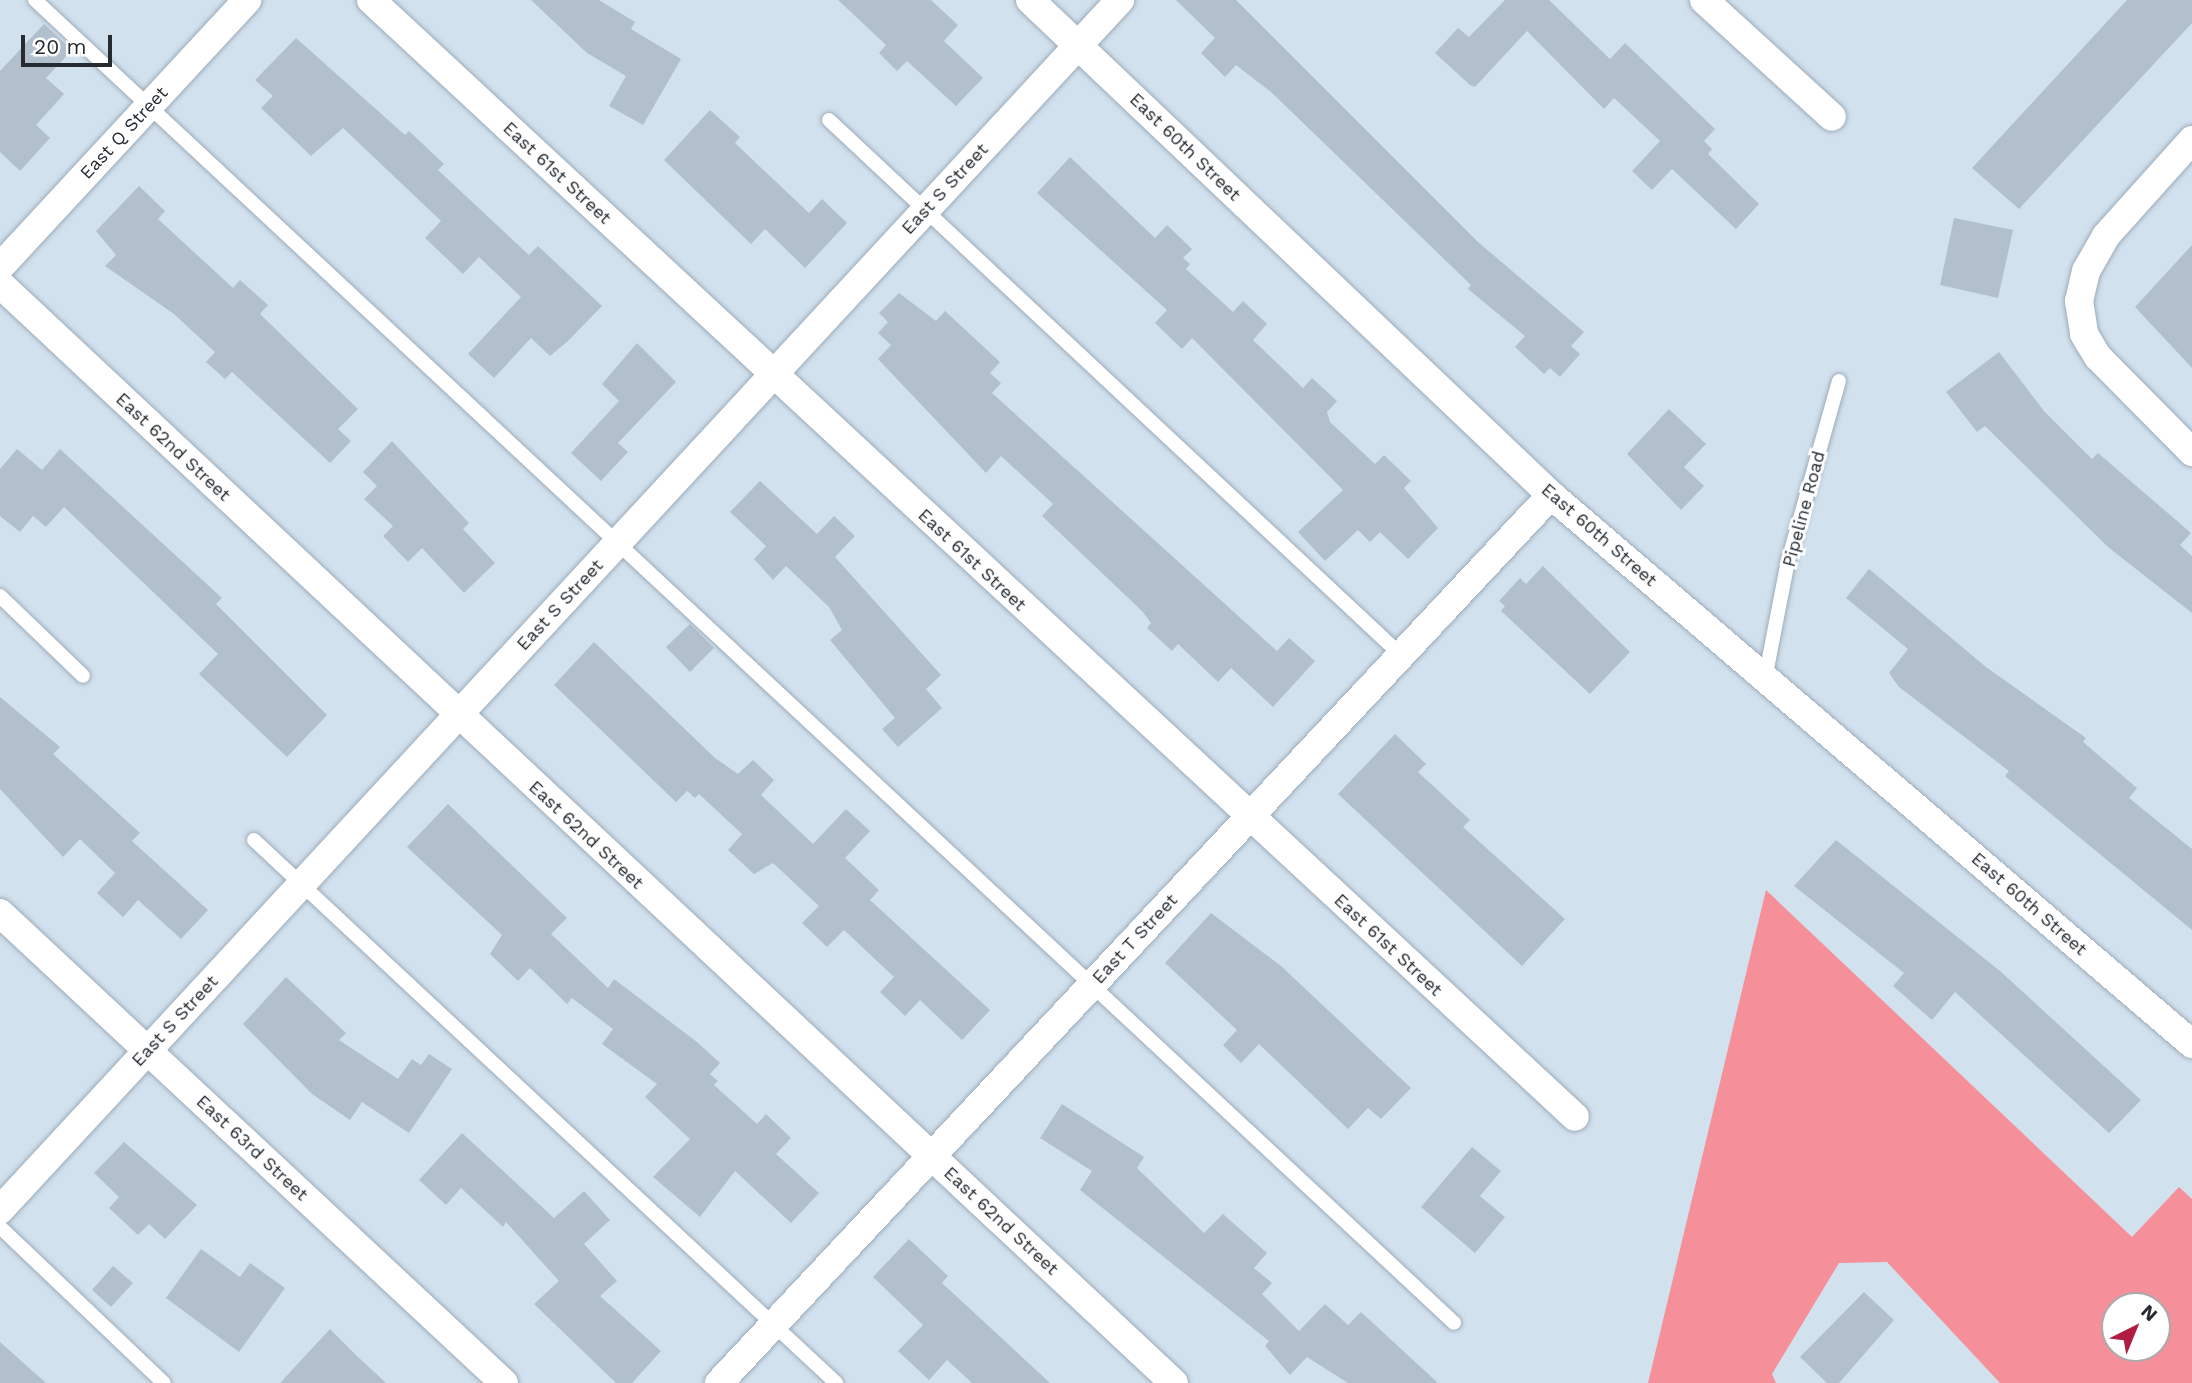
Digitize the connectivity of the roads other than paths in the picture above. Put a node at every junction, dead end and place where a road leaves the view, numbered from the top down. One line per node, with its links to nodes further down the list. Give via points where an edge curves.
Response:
1 (35, 0): 8 (lane)
2 (247, 0): 8 (street, East Q Street)
3 (371, 0): 15 (street, East 61st Street)
4 (1030, 0): 7 (street, East 60th Street)
5 (1121, 0): 7 (street, East S Street)
6 (1704, 0): 9 (street)
7 (1078, 45): 12 (street, East S Street); 18 (street, East 60th Street)
8 (148, 107): 13 (street, East Q Street); 19 (lane)
9 (1832, 117)
10 (829, 120): 12 (lane)
11 (2192, 140): 17 (street, via 2106,236 2086,271 2079,301 2084,334 2098,357)
12 (925, 211): 15 (street, East S Street); 21 (lane)
13 (0, 267)
14 (0, 284): 24 (street, East 62nd Street)
15 (774, 375): 19 (street, East S Street); 25 (street, East 61st Street)
16 (1839, 380): 23 (lane, Pipeline Road, via 1788,561)
17 (2192, 452)
18 (1551, 495): 21 (street, East T Street); 23 (street, East 60th Street)
19 (618, 543): 24 (street, East S Street); 29 (lane)
20 (0, 596): 22 (lane)
21 (1401, 655): 25 (street, East T Street)
22 (83, 676)
23 (1765, 678): 30 (street, East 60th Street)
24 (458, 716): 27 (street, East S Street); 33 (street, East 62nd Street)
25 (1249, 818): 29 (street, East T Street); 32 (street, East 61st Street)
26 (254, 840): 27 (lane)
27 (301, 885): 31 (street, East S Street); 37 (lane)
28 (0, 914): 31 (street, East 63rd Street)
29 (1091, 986): 33 (street, East T Street); 36 (lane)
30 (2192, 1044)
31 (148, 1051): 34 (street, East S Street); 39 (street, East 63rd Street)
32 (1575, 1118)
33 (931, 1157): 37 (street, East T Street); 42 (street, East 62nd Street)
34 (0, 1210)
35 (0, 1227): 38 (lane)
36 (1454, 1323)
37 (773, 1325): 40 (street, East T Street); 41 (lane)
38 (164, 1383)
39 (505, 1383)
40 (719, 1383)
41 (836, 1383)
42 (1174, 1383)

